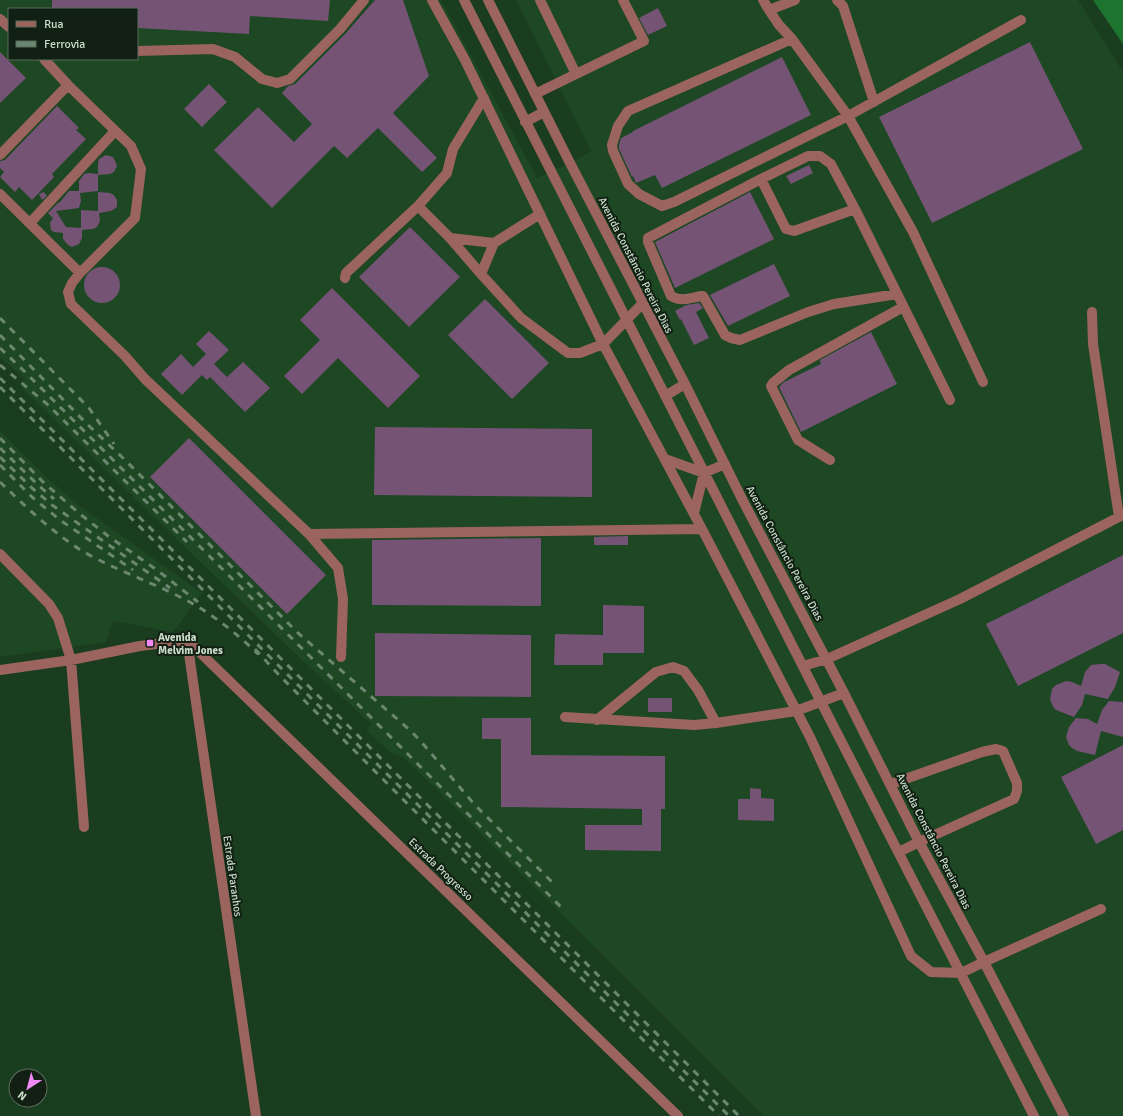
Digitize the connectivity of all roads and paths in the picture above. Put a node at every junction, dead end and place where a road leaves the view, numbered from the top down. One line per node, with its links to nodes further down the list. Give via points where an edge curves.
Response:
1 (364, 0): 15 (street, via 340,29 290,79 277,83 262,79 235,57 213,50)
2 (432, 0): 20 (street)
3 (464, 0): 24 (street)
4 (488, 0): 19 (street, Avenida Constâncio Pereira Dias)
5 (540, 0): 17 (street)
6 (623, 0): 17 (street, via 644,40)
7 (763, 0): 10 (street)
8 (795, 0): 10 (street)
9 (837, 0): 21 (street, via 843,6)
10 (769, 10): 14 (street)
11 (0, 19): 13 (street)
12 (1021, 20): 21 (street)
13 (8, 26)
14 (792, 39): 23 (street); 23 (street, via 628,111 618,126 612,145 628,184 639,194 662,206)
15 (138, 51)
16 (45, 60): 18 (street)
17 (576, 74): 19 (street)
18 (68, 85): 25 (street); 26 (street)
19 (535, 94): 22 (street, Avenida Constâncio Pereira Dias)
20 (484, 98): 29 (street, via 453,149 447,173); 31 (street)
21 (874, 102): 23 (street)
22 (544, 112): 24 (street); 39 (street, Avenida Constâncio Pereira Dias)
23 (848, 116): 44 (street, via 913,232)
24 (525, 122): 42 (street)
25 (115, 131): 32 (street); 35 (street, via 131,146 141,169 135,218)
26 (0, 155)
27 (761, 179): 30 (street, via 808,156 820,156 830,164); 30 (street, via 786,229 794,231); 38 (street, via 648,238 671,296 681,300 703,296 725,335 740,340 834,304)
28 (0, 194): 32 (street)
29 (418, 206): 33 (street); 37 (street, via 346,273)
30 (855, 209): 38 (street)
31 (540, 214): 34 (street); 43 (street)
32 (30, 223): 35 (street)
33 (450, 238): 34 (street); 36 (street)
34 (494, 243): 36 (street)
35 (80, 273): 55 (street, via 68,292 70,304)
36 (481, 274): 43 (street, via 521,318 568,353 580,354)
37 (345, 278)
38 (897, 294): 40 (street)
39 (642, 304): 42 (street); 45 (street, Avenida Constâncio Pereira Dias)
40 (903, 307): 47 (street); 49 (street, via 789,370 771,386 798,440)
41 (1092, 312): 53 (street, via 1093,344)
42 (627, 320): 43 (street); 46 (street)
43 (603, 344): 48 (street)
44 (983, 382)
45 (685, 384): 46 (street); 50 (street, Avenida Constâncio Pereira Dias)
46 (665, 396): 51 (street)
47 (950, 400)
48 (665, 459): 51 (street); 52 (street)
49 (830, 460)
50 (725, 464): 51 (street); 59 (street, Avenida Constâncio Pereira Dias)
51 (704, 473): 52 (street); 61 (street)
52 (694, 513): 54 (street)
53 (1121, 516): 59 (street, via 960,599)
54 (702, 529): 55 (street); 65 (street)
55 (309, 534): 58 (street, via 338,568 343,599)
56 (0, 554): 60 (street, via 49,604 58,618)
57 (187, 640): 60 (street, via 140,646); 76 (street, Estrada Paranhos); 77 (street, Estrada Progresso)
58 (341, 657)
59 (826, 659): 61 (street); 63 (street, Avenida Constâncio Pereira Dias)
60 (71, 660): 62 (street); 70 (street)
61 (803, 666): 64 (street)
62 (0, 670)
63 (844, 693): 64 (street); 69 (street, Avenida Constâncio Pereira Dias)
64 (821, 702): 65 (street); 72 (street)
65 (796, 711): 68 (street); 75 (street, via 911,956 931,972)
66 (566, 718): 67 (street)
67 (597, 720): 68 (street, via 694,725); 68 (street, via 656,672 673,667 684,672 698,690)
68 (716, 723)
69 (890, 784): 71 (street, Avenida Constâncio Pereira Dias); 71 (street, via 982,752 996,749 1003,751 1017,783 1014,799)
70 (84, 826)
71 (919, 842): 72 (street); 74 (street, Avenida Constâncio Pereira Dias)
72 (899, 852): 75 (street)
73 (1101, 909): 74 (street)
74 (984, 962): 75 (street); 79 (street, Avenida Constâncio Pereira Dias)
75 (961, 973): 78 (street)
76 (256, 1116)
77 (678, 1116)
78 (1034, 1116)
79 (1064, 1116)

